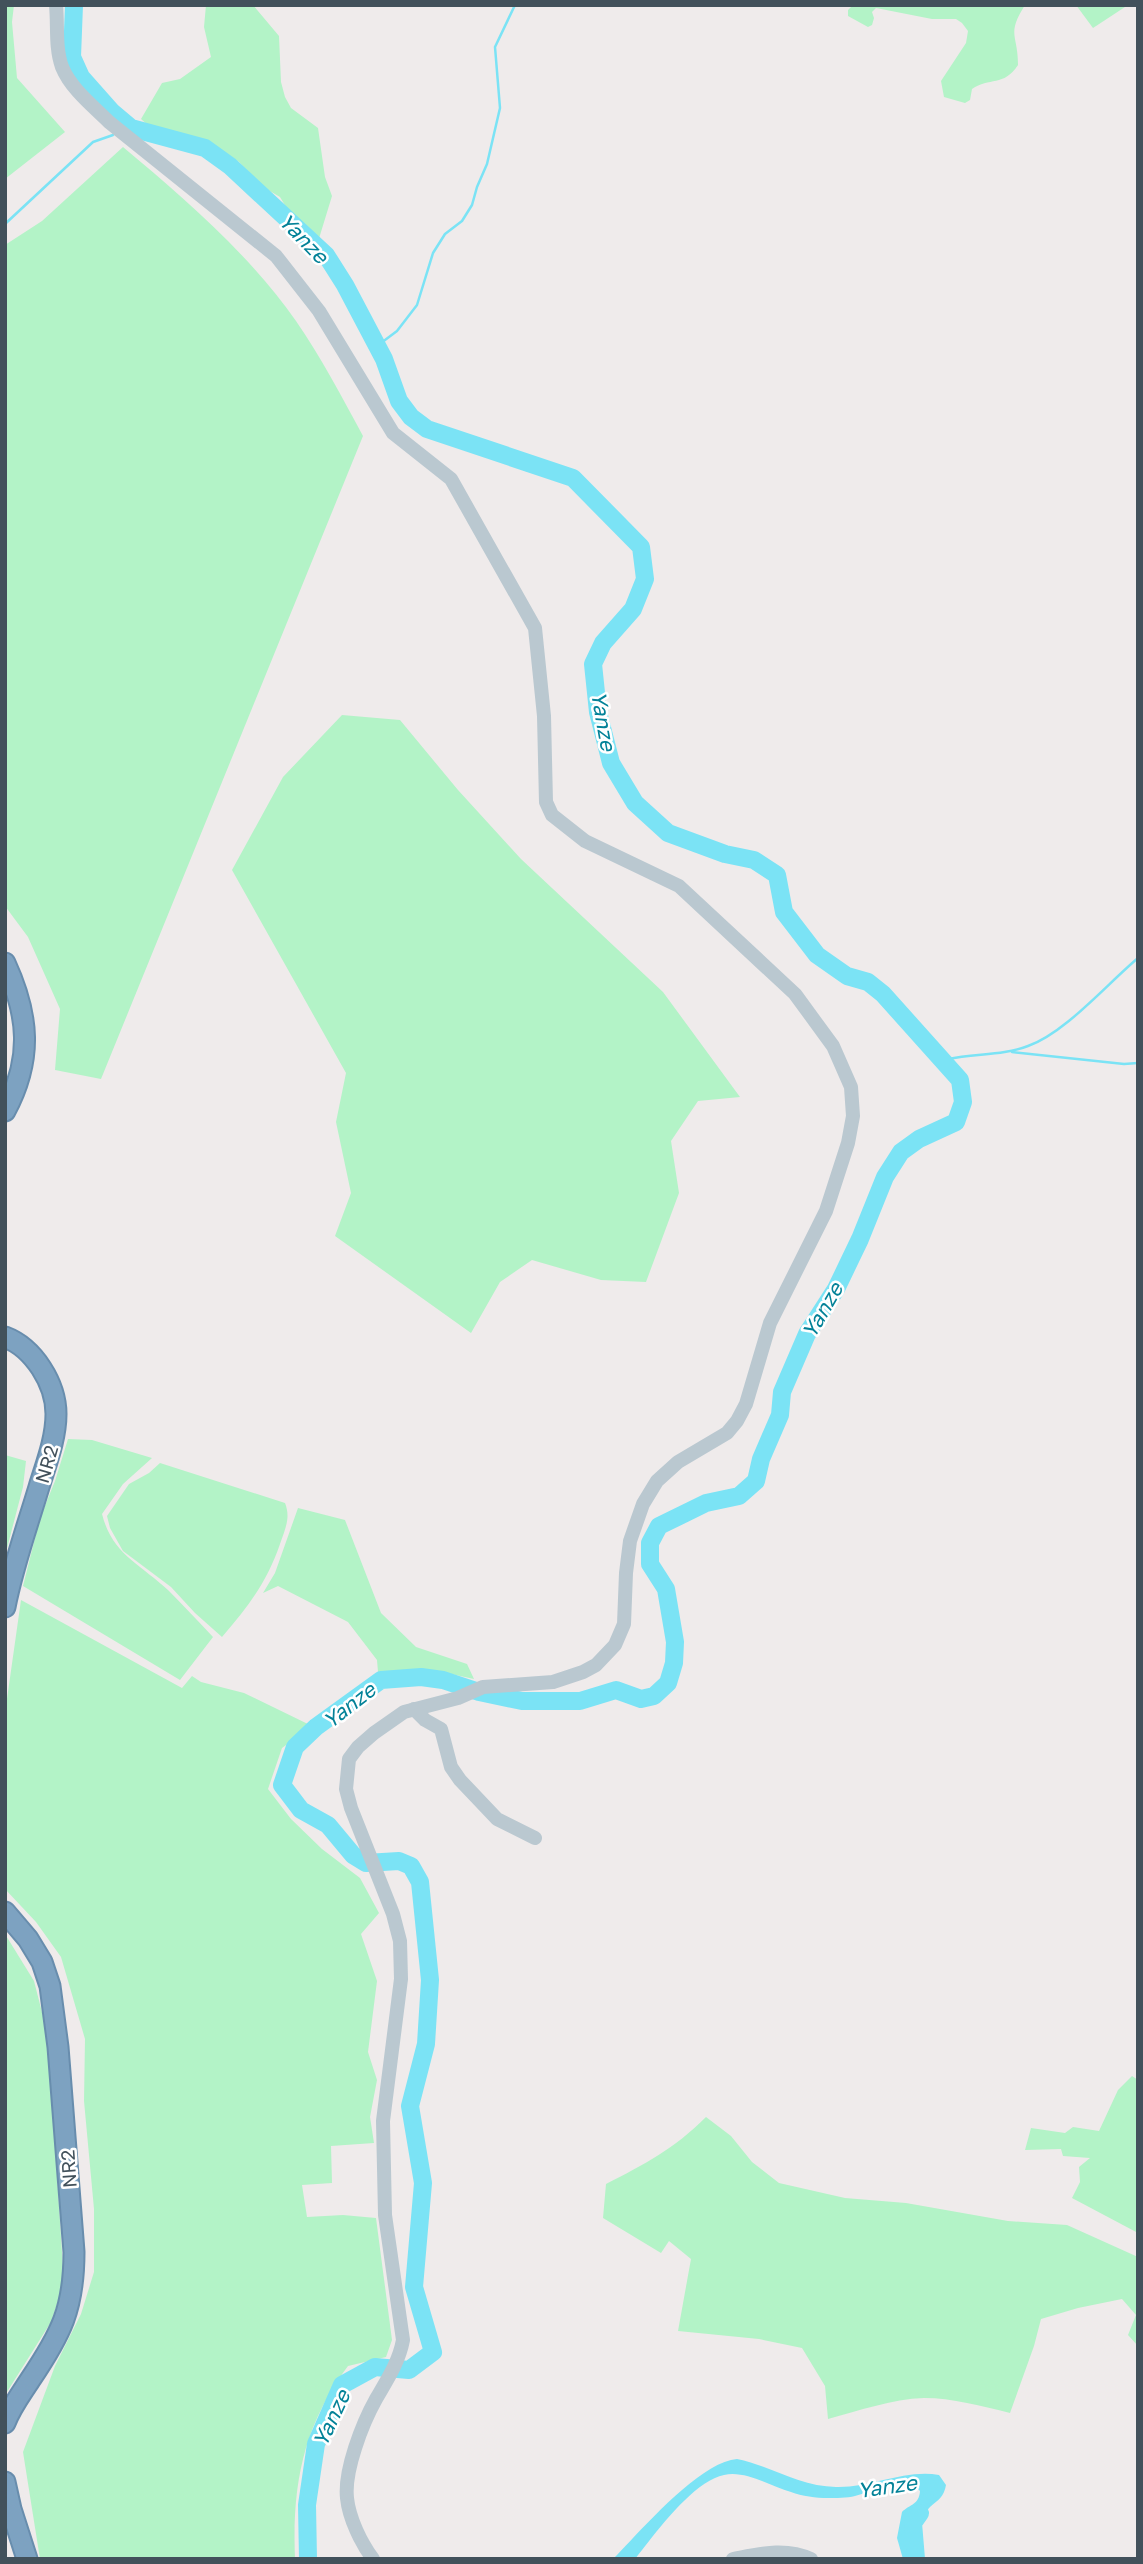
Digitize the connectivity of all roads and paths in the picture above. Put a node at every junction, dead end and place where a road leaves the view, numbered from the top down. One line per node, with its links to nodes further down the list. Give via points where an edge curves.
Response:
1 (56, 5): 6 (street, via 63,69 84,97 276,256 319,310 393,433 451,479 535,628 546,802 552,815 585,841 679,886 795,994 833,1046 851,1087 853,1116 848,1143 826,1211 771,1324 747,1404 727,1433 678,1462 657,1481 643,1504 630,1541 624,1624 615,1645 596,1665 553,1682 483,1687)
2 (5, 963): 3 (highway, via 18,990 25,1022 22,1064)
3 (5, 1111)
4 (5, 1338): 5 (highway, NR2 / NR2, via 34,1359 56,1399 57,1416)
5 (5, 1607)
6 (414, 1709): 7 (street, via 441,1729 451,1767 473,1795 497,1819); 12 (street, via 358,1747 349,1759 346,1788 400,1941 401,1979 383,2121 385,2215 402,2340 400,2354 363,2424 347,2482 353,2519)
7 (535, 1838)
8 (5, 1912): 9 (highway, NR2 / NR2, via 28,1939 50,1986 74,2266 71,2304 62,2328)
9 (5, 2423)
10 (5, 2482): 11 (highway)
11 (27, 2559)
12 (373, 2559)
13 (733, 2559): 14 (street, via 780,2552)
14 (811, 2559)

